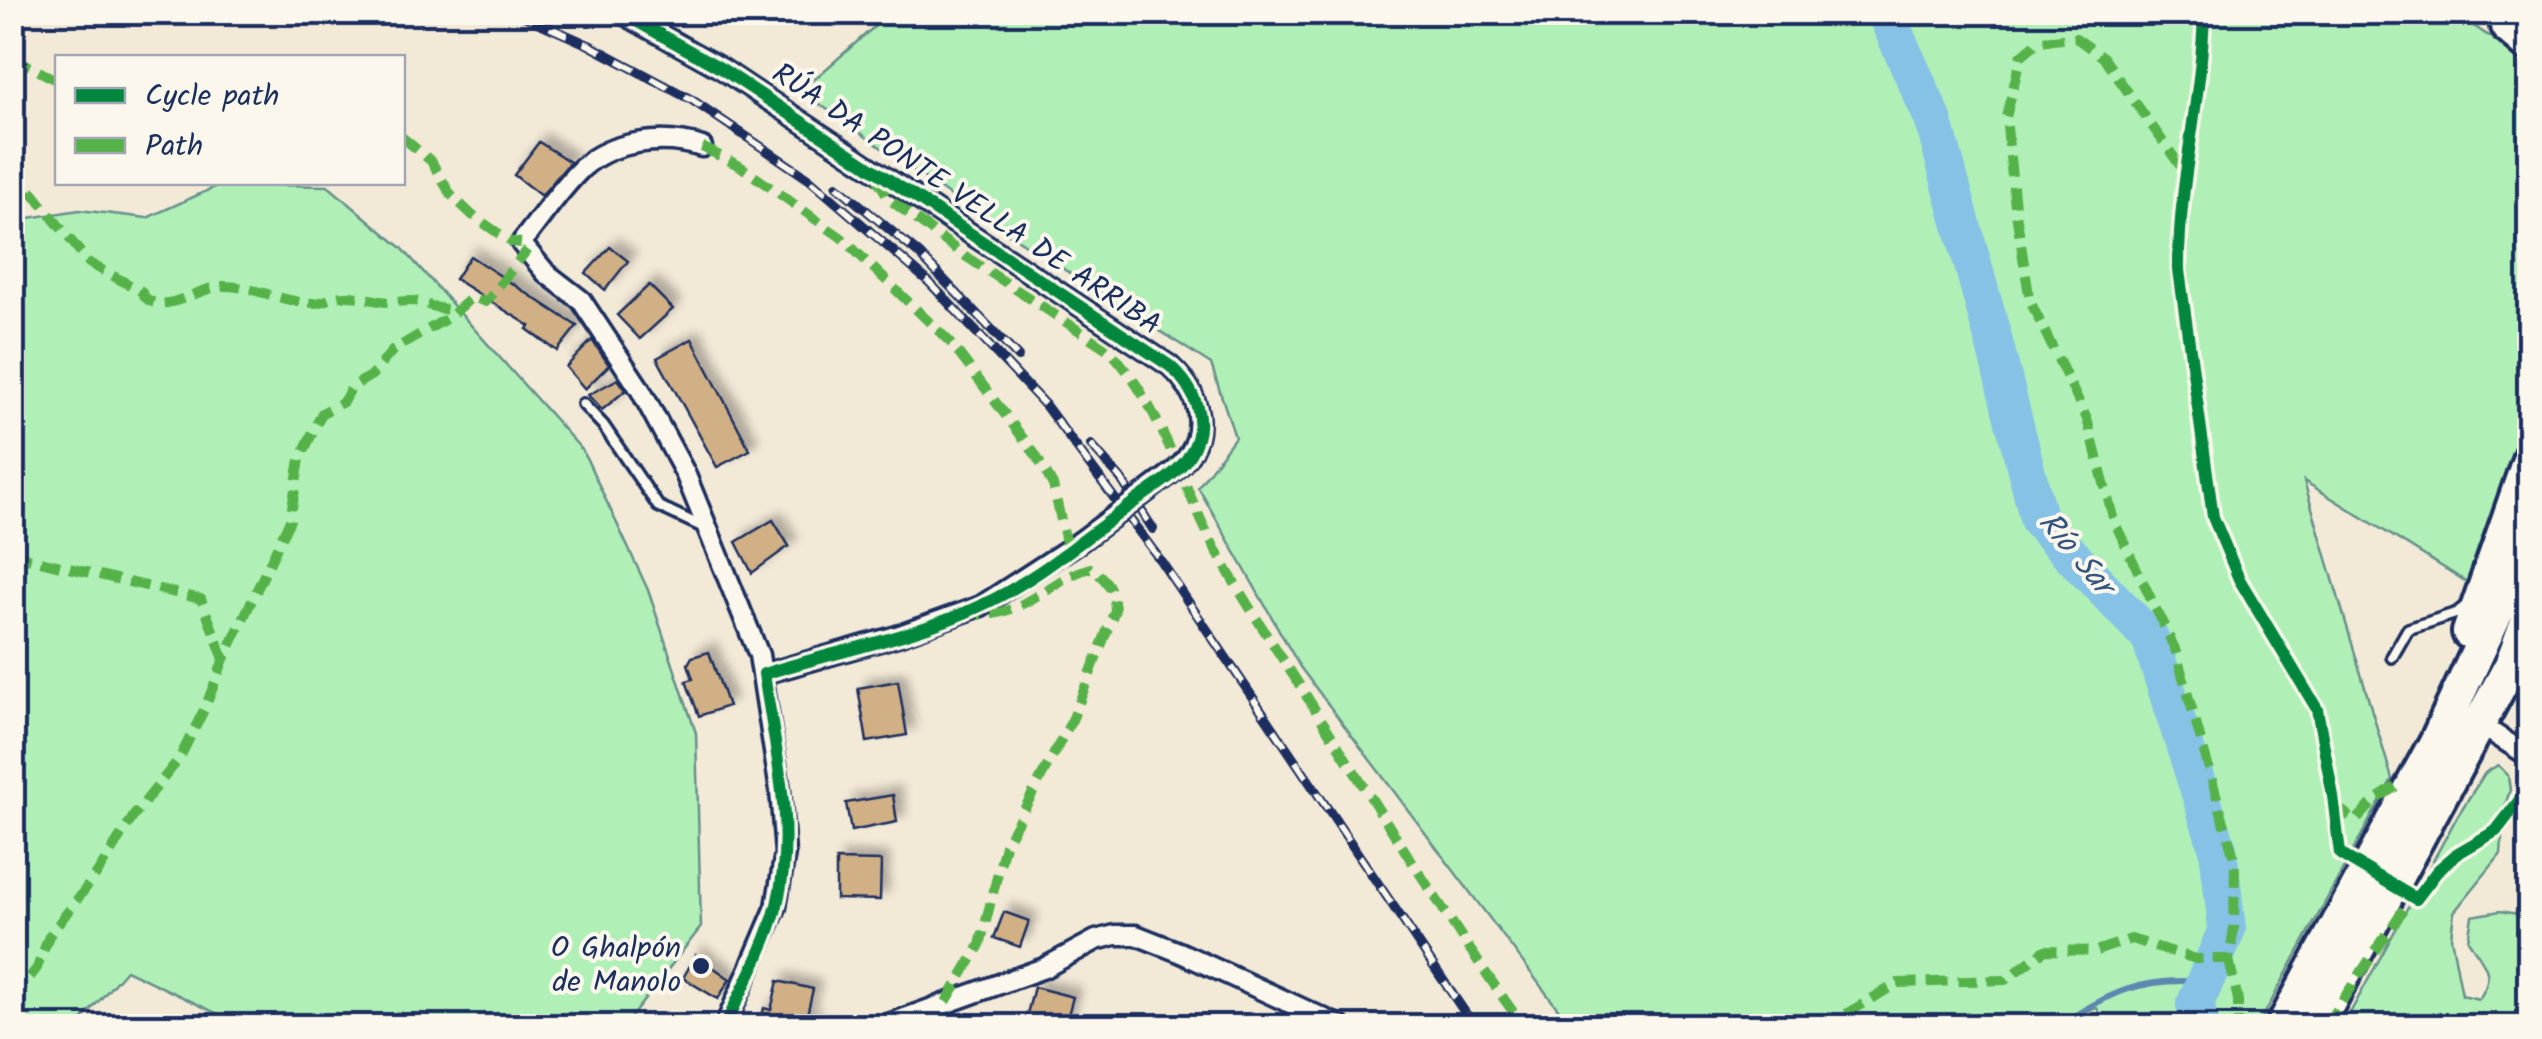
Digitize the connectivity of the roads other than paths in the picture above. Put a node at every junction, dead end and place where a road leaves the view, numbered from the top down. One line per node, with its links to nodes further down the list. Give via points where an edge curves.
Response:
1 (620, 12): 11 (street, RÚA DA PONTE VELLA DE ARRIBA, bridge, via 735,78 1170,366 1198,404 1190,454 1168,476 981,606)
2 (702, 147): 5 (street, via 660,140 600,156 575,175 521,243 581,300 640,389)
3 (583, 404): 5 (lane, via 658,506)
4 (2530, 457): 7 (highway)
5 (709, 530): 11 (street)
6 (2530, 540): 13 (highway)
7 (2482, 594): 9 (lane, via 2457,613 2408,629); 13 (highway)
8 (2530, 614): 10 (highway)
9 (2392, 657)
10 (2520, 657): 12 (highway)
11 (764, 674): 16 (street, via 785,853 776,907)
12 (2479, 724): 14 (street); 15 (highway)
13 (2437, 740): 15 (highway)
14 (2530, 758)
15 (2423, 797): 19 (highway); 20 (highway)
16 (725, 1026)
17 (883, 1026): 18 (street, via 1044,968 1096,940 1136,935)
18 (1340, 1026)
19 (2283, 1026)
20 (2316, 1026)

